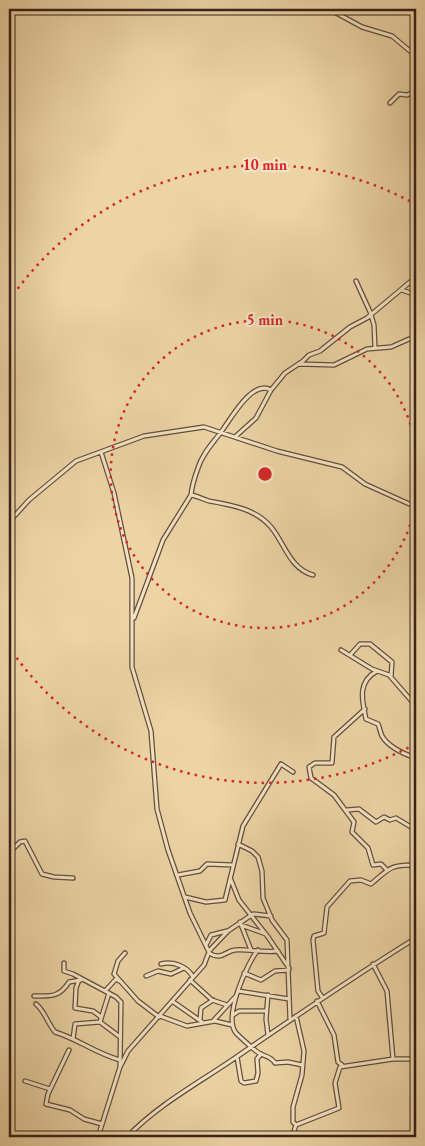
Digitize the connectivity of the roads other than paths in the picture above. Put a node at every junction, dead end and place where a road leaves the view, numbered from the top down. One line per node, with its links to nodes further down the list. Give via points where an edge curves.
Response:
1 (329, 9): 2 (street, via 362,27 392,36)
2 (416, 54)
3 (416, 93): 4 (street, via 399,94)
4 (390, 103)
5 (416, 277): 7 (street)
6 (356, 281): 9 (street)
7 (402, 290): 8 (street); 9 (street)
8 (416, 295)
9 (371, 315): 11 (street); 12 (street)
10 (416, 336): 11 (street, via 393,346)
11 (375, 348): 12 (street, via 354,354 334,366)
12 (299, 364): 13 (street, via 281,376)
13 (271, 390): 14 (street, via 261,388 249,395); 15 (street, via 256,418)
14 (220, 433): 15 (street); 16 (street, via 204,427 144,436); 17 (street, via 198,467)
15 (236, 436): 18 (street, via 276,451 342,467 365,484)
16 (101, 452): 19 (street, via 70,465); 21 (street, via 114,493 131,573)
17 (191, 495): 20 (street, via 234,505 258,516 272,528 296,565); 21 (street, via 163,540)
18 (416, 507)
19 (9, 522)
20 (313, 575)
21 (133, 621): 38 (street, via 132,667 151,731 155,796 165,842)
22 (341, 650): 23 (street)
23 (351, 654): 24 (street); 25 (street, via 360,644 370,644 392,662)
24 (377, 671): 25 (street); 27 (street, via 367,677 362,688)
25 (391, 677): 26 (street)
26 (416, 706)
27 (365, 709): 28 (street, via 366,719 378,724 386,741 402,753); 30 (street, via 334,737 332,763 315,763 309,769 311,778 334,795)
28 (416, 758)
29 (293, 772): 32 (street, via 281,764 244,824)
30 (347, 810): 31 (street, via 359,809 376,822 384,817 395,818); 37 (street, via 354,822 353,834 368,848 373,865 381,864)
31 (416, 830)
32 (238, 844): 34 (street); 44 (street, via 258,856 264,898)
33 (9, 852): 40 (street, via 25,841 42,874)
34 (233, 865): 38 (street, via 207,864 200,871); 41 (street)
35 (411, 865): 36 (street); 37 (street); 39 (street)
36 (416, 865)
37 (386, 869): 70 (street, via 371,884 361,880 350,881 328,907 324,933 314,936 313,940 318,992)
38 (178, 874): 42 (street)
39 (416, 877)
40 (73, 878)
41 (231, 880): 42 (street, via 223,901 206,902); 43 (street, via 239,900)
42 (186, 897): 49 (street)
43 (252, 916): 44 (street, via 254,913); 45 (street); 47 (street)
44 (271, 916): 59 (street, via 286,939)
45 (240, 924): 46 (street); 47 (street); 50 (street)
46 (228, 931): 49 (street, via 211,935); 53 (street)
47 (266, 935): 52 (street)
48 (416, 938): 57 (street)
49 (206, 945): 53 (street)
50 (251, 950): 51 (street); 53 (street, via 234,950 214,956)
51 (258, 950): 52 (street); 60 (street)
52 (278, 951): 59 (street)
53 (209, 952): 62 (street, via 208,960)
54 (124, 953): 65 (street, via 114,973)
55 (64, 963): 64 (street, via 64,971)
56 (161, 964): 58 (street, via 172,962)
57 (373, 964): 70 (street); 93 (street, via 387,992)
58 (184, 968): 61 (street, via 171,974 155,972); 62 (street)
59 (289, 969): 60 (street, via 275,971 261,980); 71 (street)
60 (244, 973): 67 (street)
61 (146, 976)
62 (192, 978): 72 (street); 73 (street)
63 (79, 980): 64 (street); 69 (street, via 69,982 61,992 48,998); 81 (street, via 75,1008 90,1010)
64 (86, 981): 66 (street)
65 (122, 982): 66 (street, via 116,979); 80 (street, via 138,1001)
66 (107, 992): 81 (street); 87 (street, via 120,999 122,1005)
67 (237, 993): 68 (street); 76 (street); 78 (street)
68 (268, 995): 71 (street); 77 (street)
69 (34, 996)
70 (322, 997): 74 (street)
71 (289, 999): 82 (street)
72 (214, 1000): 76 (street); 83 (street, via 201,1008)
73 (172, 1001): 80 (street); 83 (street)
74 (317, 1001): 79 (street); 97 (street, via 334,1035 338,1062)
75 (36, 1004): 88 (street, via 54,1031)
76 (227, 1004): 84 (street)
77 (266, 1010): 78 (street, via 239,1011); 86 (street)
78 (233, 1015): 85 (street)
79 (296, 1016): 82 (street); 96 (street, via 304,1042)
80 (159, 1017): 83 (street, via 187,1026); 98 (street, via 132,1045)
81 (101, 1020): 87 (street); 88 (street, via 75,1024)
82 (290, 1020): 86 (street)
83 (201, 1021): 84 (street)
84 (214, 1021): 85 (street)
85 (232, 1025): 89 (street)
86 (268, 1035): 89 (street)
87 (120, 1037): 95 (street)
88 (73, 1039): 95 (street)
89 (252, 1046): 91 (street); 92 (street)
90 (69, 1050): 100 (street)
91 (261, 1054): 92 (street, via 257,1058 258,1076 252,1083 241,1081); 96 (street, via 272,1057 276,1064)
92 (237, 1057): 104 (street, via 166,1102)
93 (393, 1059): 94 (street); 97 (street)
94 (416, 1059)
95 (120, 1060): 98 (street)
96 (302, 1065): 102 (street, via 293,1107)
97 (342, 1066): 102 (street, via 338,1069 335,1083 339,1108)
98 (120, 1067): 101 (street)
99 (25, 1081): 100 (street)
100 (50, 1089): 101 (street, via 46,1101 48,1106 70,1110)
101 (102, 1124): 103 (street)
102 (296, 1125): 105 (street)
103 (98, 1137)
104 (127, 1137)
105 (292, 1137)

